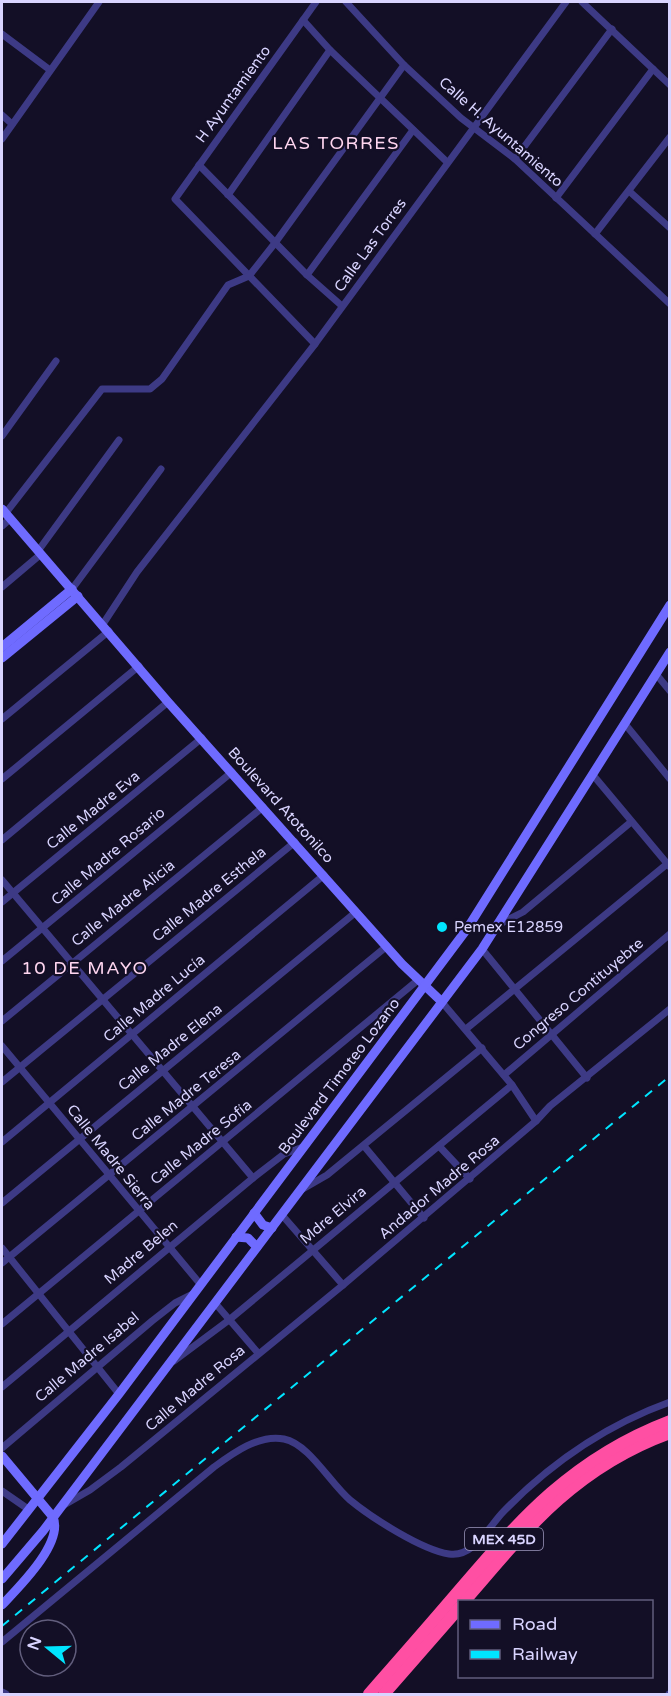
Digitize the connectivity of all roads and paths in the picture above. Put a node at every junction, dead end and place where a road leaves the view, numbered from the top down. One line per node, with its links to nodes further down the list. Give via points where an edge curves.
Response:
1 (99, 2): 12 (street)
2 (316, 2): 6 (street, H Ayuntamiento)
3 (346, 2): 10 (street, Calle H. Ayuntamiento)
4 (566, 2): 17 (street, Calle Las Torres)
5 (582, 2): 7 (street)
6 (303, 20): 9 (street); 23 (street, H Ayuntamiento)
7 (612, 29): 11 (street); 21 (street)
8 (2, 34): 12 (street)
9 (330, 50): 14 (street); 25 (street)
10 (404, 65): 14 (street); 17 (street, Calle H. Ayuntamiento)
11 (653, 69): 13 (street); 26 (street)
12 (50, 70): 16 (street)
13 (669, 85)
14 (379, 99): 18 (street); 29 (street)
15 (2, 115): 16 (street)
16 (12, 124): 20 (street)
17 (473, 127): 21 (street, Calle H. Ayuntamiento); 22 (street, Calle Las Torres)
18 (413, 130): 22 (street); 30 (street)
19 (669, 137): 24 (street)
20 (2, 139)
21 (515, 159): 26 (street, Calle H. Ayuntamiento)
22 (447, 162): 33 (street, Calle Las Torres)
23 (199, 165): 25 (street); 31 (street, H Ayuntamiento, via 176,196 177,203)
24 (629, 191): 27 (street); 28 (street)
25 (228, 195): 29 (street)
26 (556, 198): 28 (street, Calle H. Ayuntamiento)
27 (669, 228)
28 (595, 234): 32 (street, Calle H. Ayuntamiento)
29 (275, 243): 30 (street); 31 (street)
30 (307, 275): 33 (street)
31 (249, 276): 34 (street); 39 (street, via 228,285 155,387 106,387 93,397)
32 (669, 304)
33 (342, 306): 34 (street, Calle Las Torres)
34 (315, 344): 45 (street, Calle Las Torres, via 137,572)
35 (56, 361): 36 (street)
36 (2, 436)
37 (119, 440): 41 (street)
38 (161, 469): 43 (street)
39 (6, 514): 40 (street); 41 (main road, Boulevard Atotonilco)
40 (2, 526)
41 (40, 552): 42 (street); 43 (main road, Boulevard Atotonilco)
42 (2, 587)
43 (75, 593): 45 (main road, Boulevard Atotonilco); 46 (main road); 48 (main road)
44 (669, 605): 77 (main road, Boulevard Timoteo Lozano, via 479,911)
45 (106, 627): 49 (main road, Boulevard Atotonilco); 53 (street, Calle Las Torres)
46 (2, 647)
47 (669, 652): 50 (main road)
48 (2, 658)
49 (139, 666): 52 (main road, Boulevard Atotonilco); 58 (street)
50 (656, 674): 51 (street); 54 (main road)
51 (669, 691)
52 (168, 702): 55 (main road, Boulevard Atotonilco); 62 (street)
53 (2, 719)
54 (625, 724): 57 (main road); 59 (street)
55 (202, 738): 56 (main road, Boulevard Atotonilco); 67 (street, Calle Madre Eva)
56 (232, 772): 60 (main road, Boulevard Atotonilco); 71 (street, Calle Madre Rosario)
57 (592, 774): 61 (street); 70 (main road)
58 (2, 779)
59 (669, 779)
60 (262, 807): 63 (main road, Boulevard Atotonilco); 76 (street, Calle Madre Alicia)
61 (631, 822): 64 (street); 70 (street, via 523,912)
62 (2, 840)
63 (294, 842): 65 (main road, Boulevard Atotonilco); 79 (street, Calle Madre Esthela)
64 (668, 865): 78 (street)
65 (324, 875): 69 (main road, Boulevard Atotonilco); 84 (street, Calle Madre Lucía)
66 (2, 880): 67 (street)
67 (13, 893): 68 (street, Calle Madre Eva); 71 (street)
68 (2, 902)
69 (356, 912): 73 (main road, Boulevard Atotonilco); 89 (street, Calle Madre Elena)
70 (498, 925): 74 (main road)
71 (44, 927): 75 (street, Calle Madre Rosario); 76 (street)
72 (669, 934): 85 (street, Congreso Contituyebte)
73 (387, 946): 77 (main road, Boulevard Atotonilco); 95 (street, Calle Madre Teresa)
74 (482, 949): 78 (street); 80 (main road)
75 (2, 961)
76 (71, 962): 79 (street); 82 (street, Calle Madre Alicia)
77 (421, 983): 80 (main road, Boulevard Atotonilco); 99 (street, Calle Madre Sofía); 102 (main road, Boulevard Timoteo Lozano)
78 (515, 990): 83 (street); 85 (street)
79 (102, 999): 84 (street); 88 (street, Calle Madre Esthela)
80 (441, 1001): 83 (street, Boulevard Atotonilco); 107 (main road)
81 (669, 1009): 91 (street, Andador Madre Rosa)
82 (2, 1021)
83 (466, 1029): 87 (street, Boulevard Atotonilco)
84 (132, 1033): 89 (street); 94 (street, Calle Madre Lucía)
85 (550, 1033): 90 (street, Congreso Contituyebte); 91 (street)
86 (2, 1046): 88 (street, Calle Madre Sierra)
87 (482, 1048): 90 (street, Boulevard Atotonilco); 100 (street)
88 (19, 1068): 92 (street, Calle Madre Esthela); 94 (street, Calle Madre Sierra)
89 (163, 1071): 95 (street); 97 (street, Calle Madre Elena)
90 (504, 1074): 93 (street, Boulevard Atotonilco)
91 (587, 1078): 96 (street, Andador Madre Rosa)
92 (2, 1082)
93 (512, 1084): 96 (street, Boulevard Atotonilco); 101 (street, Mdre Elvira)
94 (49, 1103): 97 (street, Calle Madre Sierra); 98 (street, Calle Madre Lucía)
95 (193, 1107): 99 (street); 103 (street, Calle Madre Teresa)
96 (536, 1121): 105 (street, Andador Madre Rosa)
97 (78, 1139): 103 (street, Calle Madre Sierra); 108 (street, Calle Madre Elena)
98 (2, 1142)
99 (223, 1142): 104 (street); 109 (street, Calle Madre Sofía)
100 (364, 1146): 106 (street); 107 (street, via 314,1185)
101 (439, 1146): 105 (street); 106 (street, Mdre Elvira)
102 (303, 1147): 104 (street, Madre Belen, via 284,1154); 110 (main road, Boulevard Timoteo Lozano)
103 (107, 1176): 109 (street, Calle Madre Sierra); 119 (street, Calle Madre Teresa)
104 (253, 1178): 115 (street, Madre Belen)
105 (470, 1179): 112 (street, Andador Madre Rosa)
106 (394, 1182): 112 (street); 118 (street, Mdre Elvira)
107 (299, 1191): 111 (main road)
108 (2, 1203)
109 (137, 1211): 115 (street, Calle Madre Sierra); 123 (street, Calle Madre Sofía)
110 (254, 1214): 113 (main road, via 263,1225); 114 (main road, Boulevard Timoteo Lozano)
111 (282, 1215): 113 (main road); 118 (street)
112 (424, 1218): 122 (street, Andador Madre Rosa)
113 (272, 1228): 116 (main road)
114 (236, 1237): 116 (main road, via 248,1238); 121 (main road, Boulevard Timoteo Lozano)
115 (167, 1247): 121 (street, Calle Madre Sierra); 128 (street, Madre Belen)
116 (257, 1247): 125 (main road)
117 (2, 1248): 119 (street)
118 (312, 1250): 122 (street); 126 (street, Mdre Elvira)
119 (9, 1257): 120 (street, Calle Madre Teresa); 123 (street)
120 (2, 1263)
121 (201, 1285): 124 (main road, Boulevard Timoteo Lozano)
122 (343, 1285): 129 (street, Calle Madre Rosa)
123 (37, 1294): 127 (street, Calle Madre Sofía); 128 (street)
124 (193, 1294): 131 (street, Calle Madre Isabel, via 165,1310); 133 (main road, Boulevard Timoteo Lozano)
125 (215, 1303): 126 (street); 130 (main road)
126 (229, 1320): 129 (street); 130 (street, Mdre Elvira)
127 (2, 1324)
128 (68, 1331): 131 (street); 132 (street, Madre Belen)
129 (258, 1353): 141 (street, Calle Madre Rosa, via 121,1467)
130 (170, 1364): 141 (main road)
131 (97, 1366): 133 (street); 137 (street, Calle Madre Isabel)
132 (2, 1387)
133 (119, 1394): 140 (main road, Boulevard Timoteo Lozano)
134 (669, 1402): 149 (street, via 604,1432 572,1452 523,1491 469,1549 452,1555 428,1547 350,1500 292,1441 276,1438 260,1442 226,1458)
135 (669, 1421): 152 (highway, MEX 45D, via 610,1448 543,1497)
136 (669, 1433): 146 (highway, MEX 45D, via 616,1458 564,1494 533,1522)
137 (2, 1448)
138 (2, 1456): 140 (main road)
139 (2, 1491): 142 (street)
140 (37, 1498): 142 (main road, Boulevard Timoteo Lozano); 143 (main road)
141 (61, 1506): 143 (main road)
142 (28, 1509): 144 (main road, Boulevard Timoteo Lozano)
143 (53, 1517): 145 (main road); 147 (main road, via 56,1530 49,1546)
144 (2, 1544)
145 (2, 1580)
146 (466, 1600)
147 (2, 1605)
148 (458, 1608): 153 (highway)
149 (2, 1642)
150 (2, 1692): 151 (street)
151 (6, 1695)
152 (369, 1695)
153 (384, 1695)

